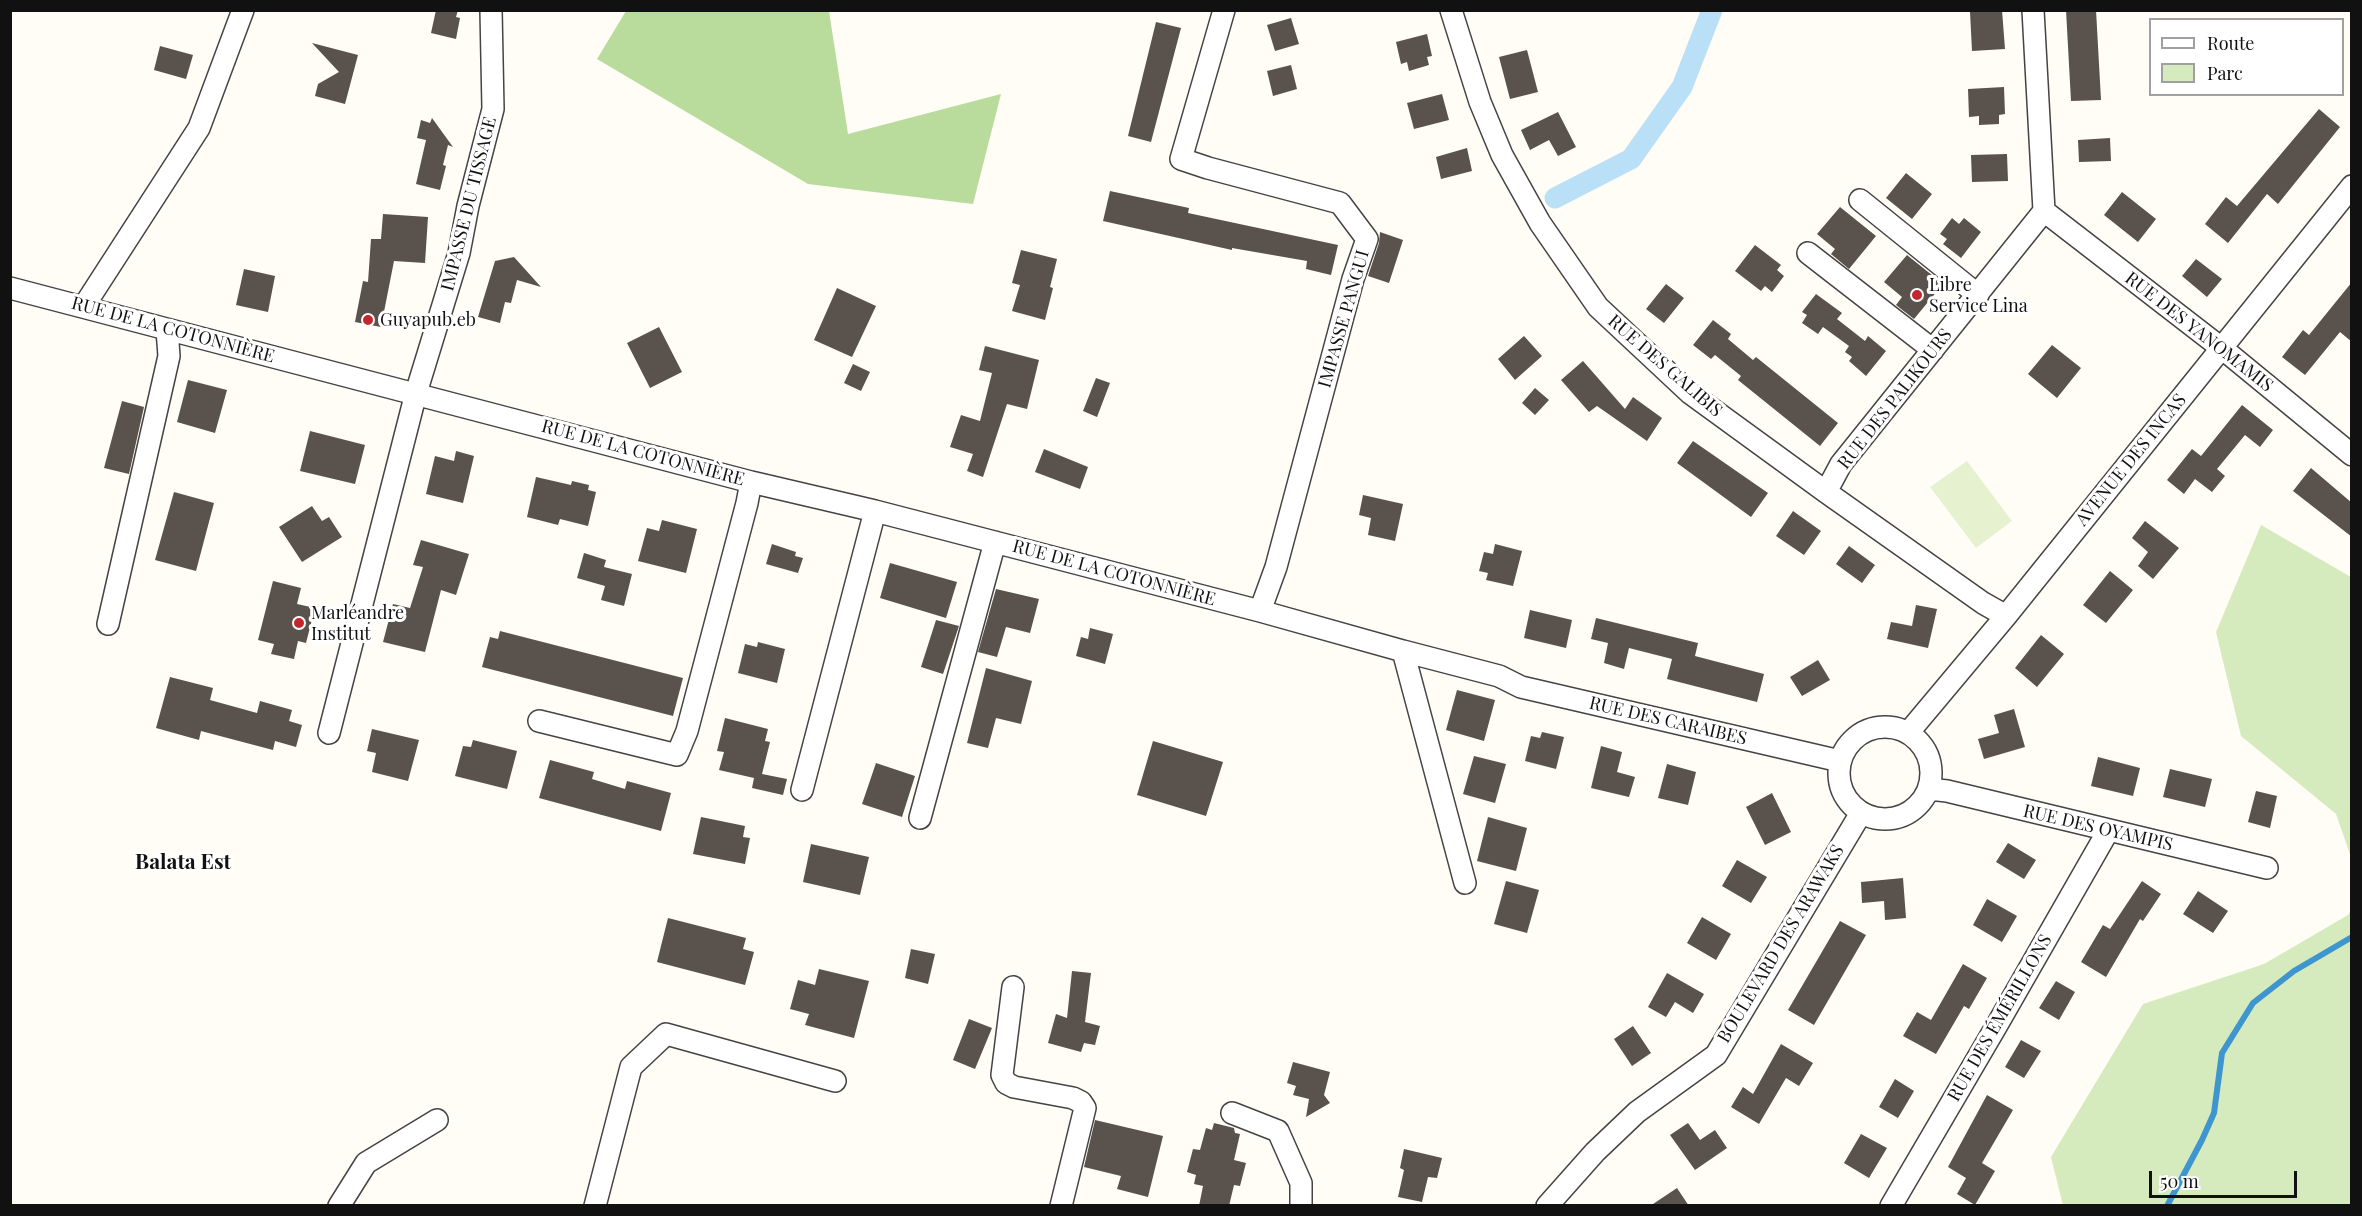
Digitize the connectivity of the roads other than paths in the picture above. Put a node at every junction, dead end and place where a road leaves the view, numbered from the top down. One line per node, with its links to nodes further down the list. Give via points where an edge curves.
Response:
1 (243, 10): 12 (street, via 198,128)
2 (491, 10): 16 (street, IMPASSE DU TISSAGE, via 494,109 459,253)
3 (1224, 10): 22 (street, IMPASSE PANGUI, via 1181,159 1340,202 1367,239 1276,567)
4 (1451, 10): 19 (street, RUE DES GALIBIS, via 1480,102 1502,155 1540,223 1598,307 1690,393)
5 (2033, 10): 8 (street)
6 (2352, 186): 14 (street, AVENUE DES INCAS)
7 (1860, 200): 11 (street)
8 (2044, 212): 11 (street, RUE DES PALIKOURS); 14 (street, RUE DES YANOMAMIS)
9 (1808, 253): 15 (street)
10 (10, 288): 12 (street, RUE DE LA COTONNIÈRE)
11 (1977, 295): 15 (street, RUE DES PALIKOURS)
12 (84, 306): 13 (street, RUE DE LA COTONNIÈRE)
13 (167, 330): 16 (street, RUE DE LA COTONNIÈRE); 24 (street, via 169,356)
14 (2221, 349): 17 (street, RUE DES YANOMAMIS); 23 (street, AVENUE DES INCAS)
15 (1933, 350): 19 (street, RUE DES PALIKOURS, via 1841,464)
16 (416, 393): 18 (street, RUE DE LA COTONNIÈRE); 27 (street, IMPASSE DU TISSAGE)
17 (2352, 455)
18 (751, 482): 20 (street, RUE DE LA COTONNIÈRE); 26 (street, via 687,731 677,755)
19 (1826, 492): 23 (street, RUE DES GALIBIS)
20 (875, 512): 21 (street, RUE DE LA COTONNIÈRE); 31 (street)
21 (995, 542): 22 (street, RUE DE LA COTONNIÈRE); 33 (street)
22 (1268, 614): 25 (street, RUE DE LA COTONNIÈRE)
23 (2006, 616): 28 (street, AVENUE DES INCAS)
24 (108, 624)
25 (1403, 651): 29 (street, RUE DES CARAIBES, via 1499,676 1521,687); 36 (street)
26 (539, 721)
27 (329, 733)
28 (1908, 733): 29 (street, via 1892,727 1859,734); 30 (street, via 1926,752)
29 (1840, 761): 32 (street, via 1840,785 1852,806)
30 (1929, 789): 32 (street, via 1908,813 1893,819 1877,819); 34 (street, RUE DES OYAMPIS)
31 (802, 790)
32 (1862, 813): 45 (street, BOULEVARD DES ARAWAKS, via 1716,1055 1637,1112)
33 (920, 818)
34 (2108, 831): 35 (street, RUE DES OYAMPIS); 46 (street, RUE DES ÉMÉRILLONS)
35 (2267, 868)
36 (1465, 883)
37 (1013, 987): 43 (street, via 1002,1074 1006,1083 1073,1098 1085,1108)
38 (835, 1081): 42 (street, via 666,1034 631,1067)
39 (1232, 1113): 44 (street, via 1278,1131 1301,1183)
40 (437, 1120): 41 (street, via 366,1163)
41 (339, 1206)
42 (596, 1206)
43 (1061, 1206)
44 (1301, 1206)
45 (1546, 1206)
46 (1891, 1206)

